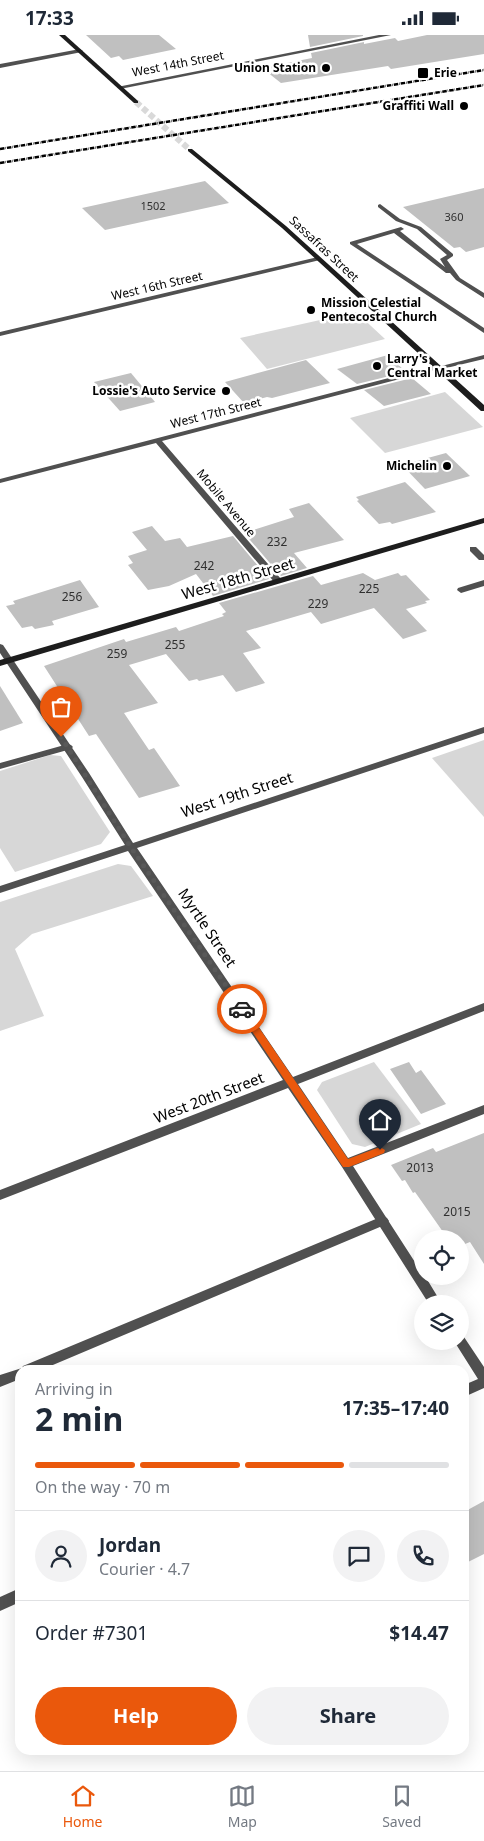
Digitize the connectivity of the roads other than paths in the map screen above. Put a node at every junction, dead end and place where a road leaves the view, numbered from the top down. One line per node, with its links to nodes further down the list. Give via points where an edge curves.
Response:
1 (62, 35): 5 (street)
2 (353, 35): 4 (street)
3 (388, 35): 4 (street, West 14th Street)
4 (360, 41): 7 (street, West 14th Street)
5 (80, 51): 6 (street); 7 (street)
6 (0, 66)
7 (120, 87): 8 (street)
8 (136, 102)
9 (190, 150): 15 (street, Sassafras Street)
10 (380, 206): 11 (street, via 398,220)
11 (414, 226): 12 (street); 13 (street)
12 (395, 231): 14 (street); 18 (street, via 352,243)
13 (435, 241): 14 (street); 16 (street, via 451,255 443,259)
14 (415, 246): 16 (street)
15 (318, 259): 19 (street, West 16th Street); 21 (street, Sassafras Street)
16 (458, 279): 17 (street)
17 (484, 296)
18 (484, 331)
19 (0, 334)
20 (484, 357): 21 (street, West 17th Street)
21 (438, 368): 22 (street, Sassafras Street); 23 (street, West 17th Street)
22 (484, 409)
23 (157, 440): 24 (street, West 17th Street); 28 (street, Mobile Avenue)
24 (0, 481)
25 (484, 520): 28 (street, West 18th Street)
26 (473, 549): 27 (street)
27 (482, 558)
28 (278, 581): 32 (street, West 18th Street)
29 (484, 583): 30 (street)
30 (461, 590)
31 (0, 647): 32 (street, Myrtle Street)
32 (4, 661): 34 (street, Myrtle Street)
33 (484, 730): 36 (street, West 19th Street)
34 (68, 747): 35 (street); 36 (street, Myrtle Street)
35 (0, 766)
36 (130, 846): 37 (street, West 19th Street); 39 (street, Myrtle Street)
37 (0, 890)
38 (484, 1007): 39 (street, West 20th Street)
39 (290, 1082): 41 (street, Myrtle Street); 42 (street, West 20th Street)
40 (484, 1109): 41 (street)
41 (346, 1164): 43 (street, Myrtle Street)
42 (0, 1195)
43 (383, 1221): 44 (street, Myrtle Street); 46 (street)
44 (430, 1295)
45 (466, 1350): 48 (street)
46 (39, 1365)
47 (15, 1375): 49 (street)
48 (484, 1377)
49 (0, 1381)
50 (484, 1382): 51 (street)
51 (469, 1389)
52 (15, 1597): 53 (street)
53 (0, 1604)

